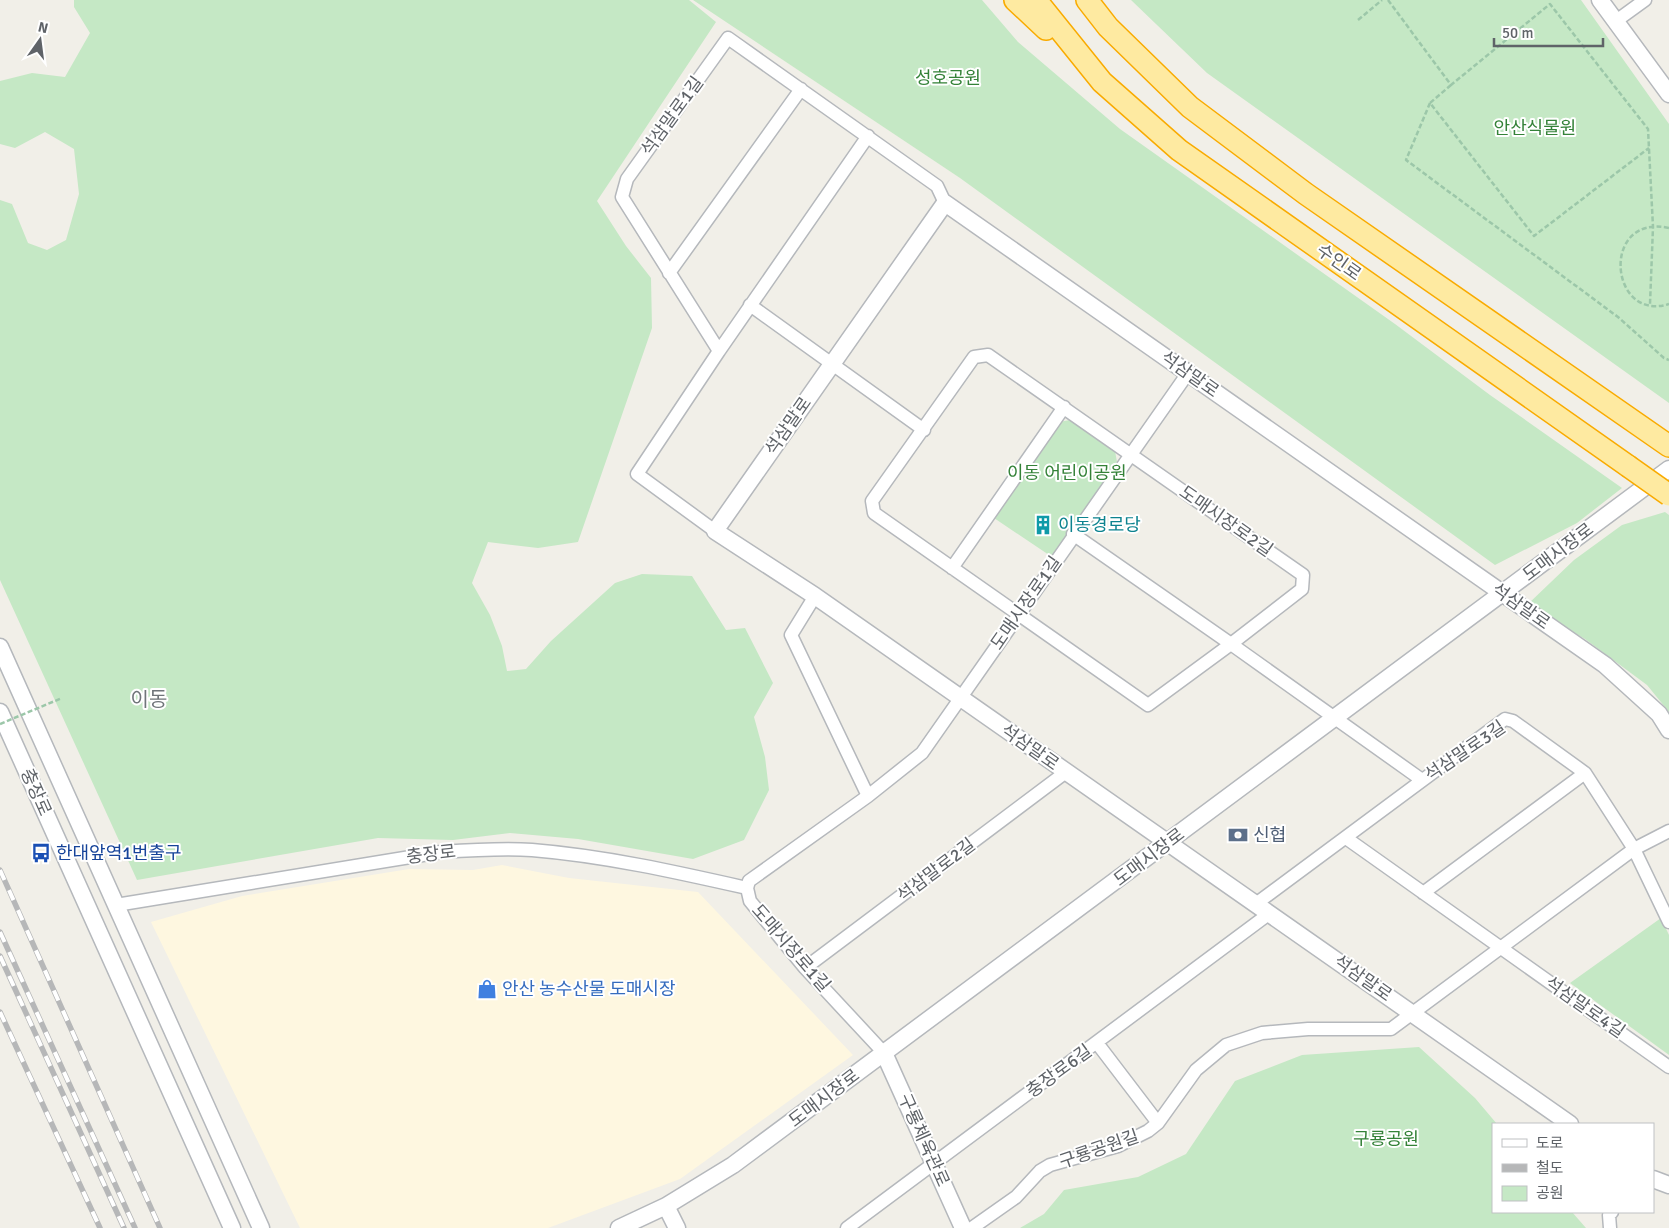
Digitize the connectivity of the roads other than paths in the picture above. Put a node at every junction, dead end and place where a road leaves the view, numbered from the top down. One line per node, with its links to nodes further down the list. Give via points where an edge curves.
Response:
1 (1015, 0): 7 (highway)
2 (1036, 0): 7 (highway, 수인로)
3 (1087, 0): 19 (highway, via 1108,27 1190,107 1306,194)
4 (1600, 0): 6 (street)
5 (1645, 0): 6 (street)
6 (1616, 21): 9 (street)
7 (1102, 82): 22 (highway, 수인로, bridge, via 1178,150)
8 (801, 89): 10 (street, 석삼말로1길); 12 (street); 12 (street, 석삼말로1길, via 728,38 711,61 627,179 622,197)
9 (1669, 94)
10 (868, 136): 11 (street, 석삼말로1길, via 937,186); 13 (street)
11 (945, 204): 15 (street, 석삼말로); 16 (street, 석삼말로)
12 (669, 273): 14 (street, 석삼말로1길)
13 (750, 305): 14 (street); 15 (street)
14 (719, 351): 23 (street, via 637,474)
15 (831, 364): 18 (street); 23 (street, 석삼말로)
16 (1188, 373): 20 (street, 도매시장로1길); 26 (street, 석삼말로)
17 (1064, 408): 18 (street, 도매시장로2길, via 988,355 974,357); 20 (street, 도매시장로2길); 25 (street)
18 (924, 430): 25 (street, 도매시장로2길, via 872,501 874,513)
19 (1662, 440)
20 (1130, 454): 24 (street, 도매시장로1길); 29 (street, 도매시장로2길, via 1303,575 1302,590)
21 (1669, 469): 26 (street, 도매시장로)
22 (1669, 495)
23 (715, 531): 27 (street, 석삼말로)
24 (1073, 534): 28 (street, 도매시장로1길); 29 (street)
25 (952, 568): 28 (street, 도매시장로2길)
26 (1502, 594): 33 (street, 도매시장로); 34 (street, 석삼말로, via 1605,665 1659,714)
27 (815, 596): 31 (street, 석삼말로); 38 (street, via 791,635)
28 (1018, 615): 29 (street, 도매시장로2길, via 1148,705); 31 (street, 도매시장로1길)
29 (1231, 644): 33 (street)
30 (0, 647): 45 (street, 충장로)
31 (960, 697): 35 (street, 석삼말로); 38 (street, 도매시장로1길, via 922,754)
32 (0, 712): 62 (street, 충장로)
33 (1334, 718): 37 (street); 41 (street, 도매시장로)
34 (1669, 730)
35 (1066, 772): 41 (street, 석삼말로); 49 (street, 석삼말로2길)
36 (1586, 773): 37 (street, 석삼말로3길, via 1513,721 1505,719); 42 (street, 석삼말로3길); 44 (street)
37 (1422, 780): 40 (street, 석삼말로3길)
38 (868, 796): 43 (street, 도매시장로1길, via 749,881)
39 (1669, 831): 42 (street)
40 (1346, 838): 44 (street, 석삼말로4길); 46 (street, 석삼말로3길)
41 (1168, 843): 46 (street, 석삼말로); 52 (street, 도매시장로)
42 (1634, 849): 47 (street, 석삼말로3길); 48 (street)
43 (747, 888): 45 (street, 충장로, via 609,860 532,850 487,849 440,852); 49 (street, 도매시장로1길, via 750,901)
44 (1423, 893): 48 (street, 석삼말로4길)
45 (116, 905): 63 (street, 충장로)
46 (1264, 908): 50 (street, 석삼말로); 51 (street, 충장로6길)
47 (1669, 922)
48 (1500, 947): 50 (street, 구룡공원길); 53 (street, 석삼말로4길)
49 (805, 968): 52 (street, 도매시장로1길)
50 (1412, 1013): 54 (street, 구룡공원길, via 1391,1029 1308,1029 1262,1033 1226,1045 1196,1070); 55 (street, 석삼말로)
51 (1097, 1043): 54 (street); 56 (street, 충장로6길)
52 (884, 1053): 56 (street, 구룡체육관로); 59 (street, 도매시장로, via 733,1166)
53 (1669, 1066)
54 (1158, 1123): 67 (street, 구룡공원길, via 1118,1146 1050,1165 1016,1197)
55 (1569, 1123)
56 (934, 1163): 61 (street, 충장로6길); 66 (street, 구룡체육관로)
57 (1654, 1179): 58 (street)
58 (1669, 1185)
59 (666, 1206): 64 (street, 도매시장로); 65 (street)
60 (1611, 1213): 68 (street)
61 (849, 1227)
62 (232, 1228)
63 (260, 1228)
64 (619, 1228)
65 (677, 1228)
66 (963, 1228)
67 (972, 1228)
68 (1610, 1228)

